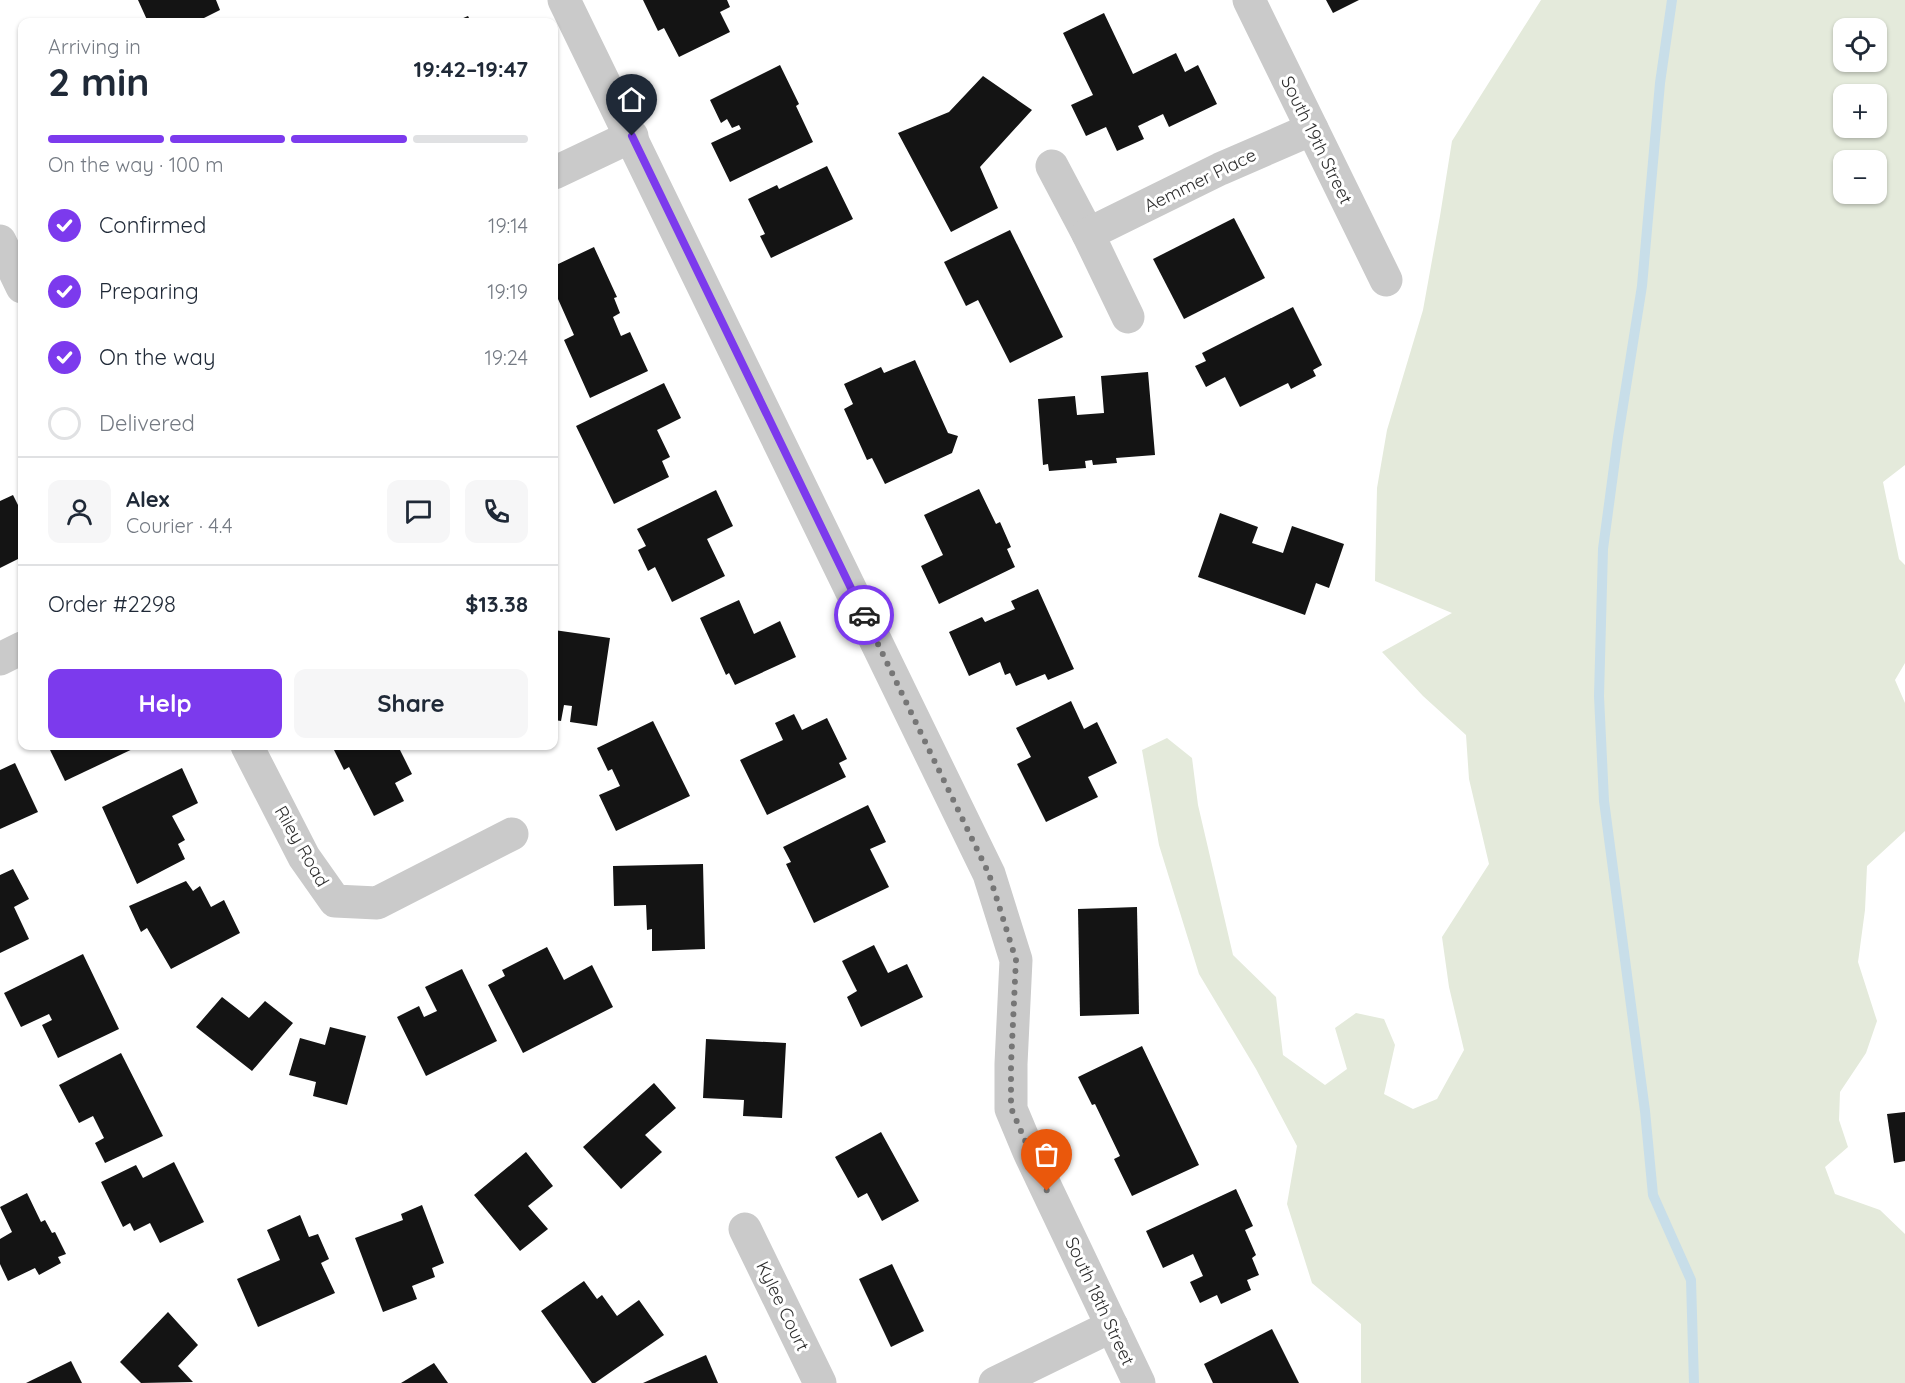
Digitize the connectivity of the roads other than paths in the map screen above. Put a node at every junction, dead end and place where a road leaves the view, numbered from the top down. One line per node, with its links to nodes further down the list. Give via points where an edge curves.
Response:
1 (564, 0): 4 (street, South 18th Street)
2 (1249, 0): 3 (street, South 19th Street)
3 (1312, 129): 7 (street, Aemmer Place, via 1220,168); 10 (street, South 19th Street)
4 (632, 136): 6 (street); 17 (street, South 18th Street, via 989,874 1016,960 1011,1108)
5 (1053, 166): 7 (street)
6 (558, 171)
7 (1088, 234): 11 (street)
8 (0, 241): 9 (street)
9 (18, 279)
10 (1386, 280)
11 (1128, 317)
12 (18, 650): 13 (street)
13 (0, 659)
14 (250, 750): 15 (street, Riley Road, via 304,857 335,901 376,903)
15 (512, 834)
16 (745, 1229): 18 (street, Kylee Court)
17 (1112, 1326): 19 (street); 20 (street, South 18th Street)
18 (820, 1383)
19 (994, 1383)
20 (1138, 1383)

